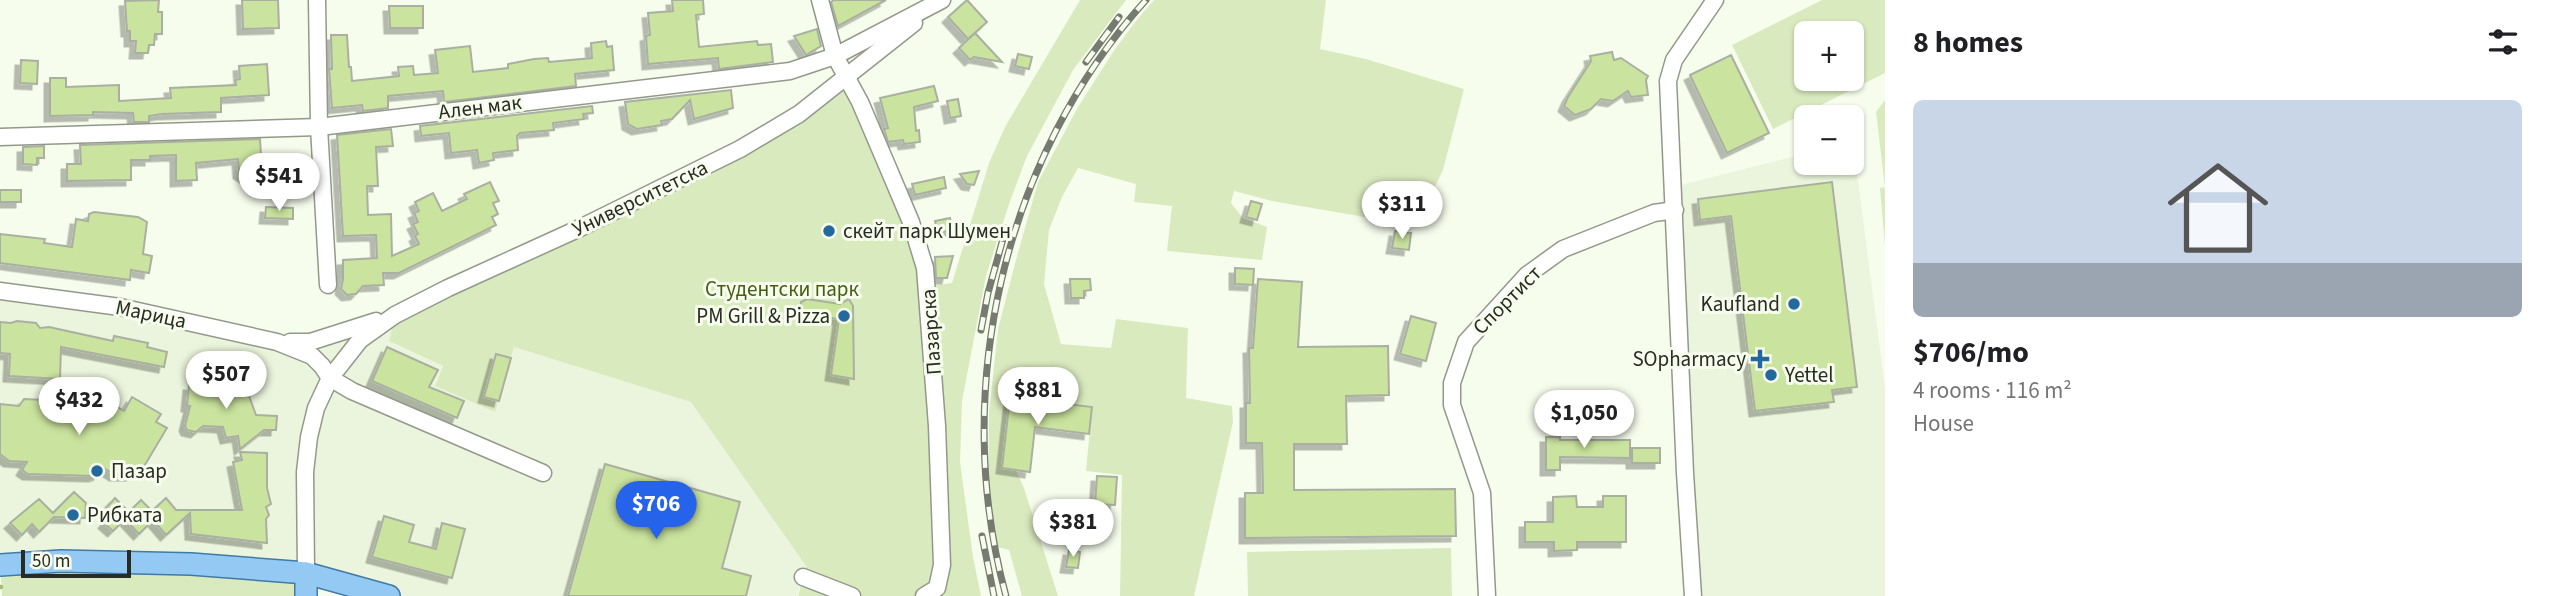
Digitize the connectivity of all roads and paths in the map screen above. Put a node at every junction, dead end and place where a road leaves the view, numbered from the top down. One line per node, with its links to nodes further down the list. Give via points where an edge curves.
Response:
1 (317, 0): 7 (street)
2 (820, 0): 5 (street, Пазарска)
3 (943, 0): 5 (street, Ален мак); 6 (street, Университетска)
4 (1715, 0): 9 (street, via 1674,60 1668,81)
5 (835, 56): 6 (street, Пазарска); 7 (street, Ален мак, via 790,71)
6 (847, 77): 12 (street, Университетска, via 799,114 740,149); 23 (street, Пазарска, via 911,222 928,286 942,565 937,588)
7 (319, 127): 8 (street, Ален мак); 10 (street)
8 (0, 137)
9 (1675, 210): 17 (street); 24 (street, Спортист, via 1654,213 1563,248 1527,275 1466,342 1452,383 1452,405 1482,493)
10 (328, 285)
11 (0, 291): 13 (street, Марица, via 120,307)
12 (395, 314): 13 (street, via 310,342); 14 (street, Университетска, via 360,340)
13 (277, 342): 14 (street, Марица, via 312,356)
14 (330, 378): 15 (street, Марица); 18 (street, Университетска, via 309,437)
15 (543, 473)
16 (0, 565): 18 (main road, via 124,560)
17 (1690, 572): 25 (street); 26 (street)
18 (306, 573): 20 (main road); 21 (main road)
19 (803, 577): 22 (street)
20 (306, 596)
21 (389, 596)
22 (852, 596)
23 (924, 596)
24 (1487, 596)
25 (1685, 596)
26 (1693, 596)

